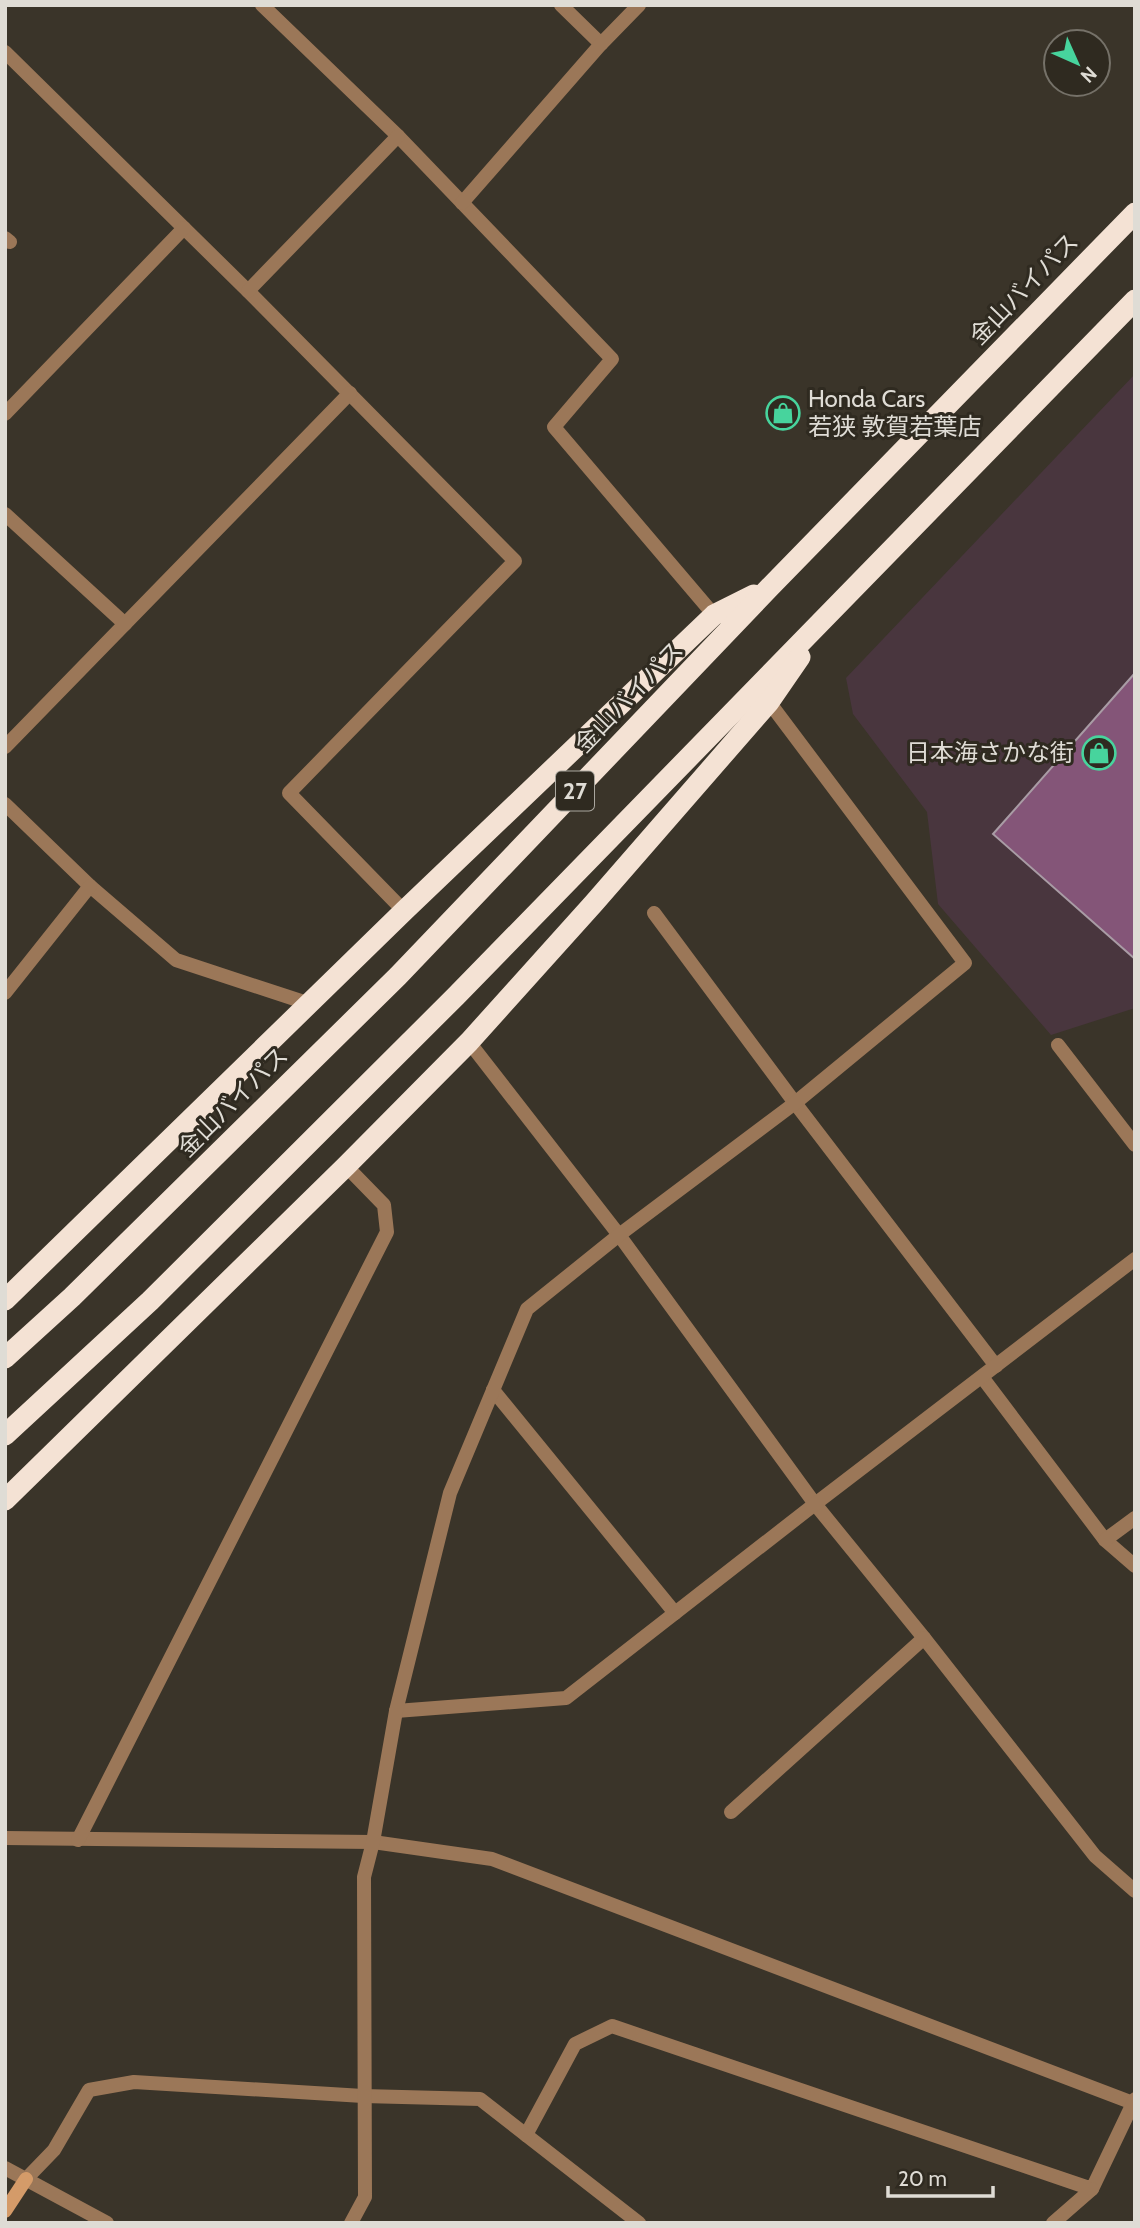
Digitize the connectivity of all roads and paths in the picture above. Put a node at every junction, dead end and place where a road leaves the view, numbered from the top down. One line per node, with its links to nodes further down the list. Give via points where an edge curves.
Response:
1 (262, 5): 6 (street)
2 (561, 5): 4 (street)
3 (639, 5): 4 (street)
4 (601, 44): 7 (street)
5 (5, 52): 9 (street)
6 (398, 136): 7 (street); 10 (street)
7 (462, 203): 17 (street, via 612,359 554,427)
8 (1135, 213): 15 (highway, 金山バイパス / 27)
9 (184, 228): 10 (street); 13 (street)
10 (248, 291): 12 (street)
11 (1135, 300): 16 (highway, 27)
12 (351, 393): 18 (street); 23 (street, via 515,561 289,793)
13 (5, 414)
14 (5, 514): 18 (street)
15 (769, 588): 17 (highway); 35 (highway, 金山バイパス / 27, via 398,976)
16 (838, 604): 19 (highway); 39 (highway, 27, via 417,1035 150,1301)
17 (715, 615): 23 (highway)
18 (125, 624): 20 (street)
19 (769, 702): 27 (highway); 29 (street, via 965,963)
20 (5, 747)
21 (5, 804): 22 (street)
22 (90, 886): 25 (street); 26 (street, via 176,960)
23 (404, 911): 26 (highway)
24 (654, 913): 29 (street)
25 (5, 993)
26 (310, 1004): 34 (highway)
27 (469, 1042): 31 (highway); 32 (street)
28 (1058, 1045): 30 (street)
29 (795, 1103): 32 (street); 36 (street)
30 (1135, 1145)
31 (346, 1166): 40 (highway); 50 (street, via 384,1205 387,1232)
32 (619, 1235): 38 (street, via 527,1309); 41 (street)
33 (1135, 1259): 36 (street)
34 (5, 1300)
35 (5, 1358)
36 (996, 1366): 37 (street)
37 (982, 1377): 41 (street); 43 (street)
38 (493, 1390): 45 (street); 47 (street, via 450,1493)
39 (5, 1435)
40 (5, 1500)
41 (815, 1504): 45 (street); 46 (street)
42 (1135, 1518): 43 (street)
43 (1105, 1540): 44 (street)
44 (1135, 1566)
45 (676, 1613): 47 (street, via 566,1698)
46 (924, 1637): 48 (street); 52 (street, via 1095,1856)
47 (396, 1711): 51 (street)
48 (731, 1812)
49 (5, 1838): 50 (street)
50 (78, 1840): 51 (street)
51 (373, 1842): 53 (street, via 364,1877); 54 (street, via 492,1859)
52 (1135, 1891)
53 (363, 2096): 55 (street, via 480,2099); 57 (street, via 134,2082 89,2090 54,2150); 61 (street, via 365,2197)
54 (1134, 2101): 58 (street)
55 (526, 2135): 58 (street, via 575,2044 612,2026); 62 (street)
56 (5, 2168): 57 (street)
57 (26, 2179): 59 (street); 60 (street)
58 (1092, 2189): 63 (street)
59 (5, 2211)
60 (107, 2223)
61 (351, 2223)
62 (639, 2223)
63 (1053, 2223)

